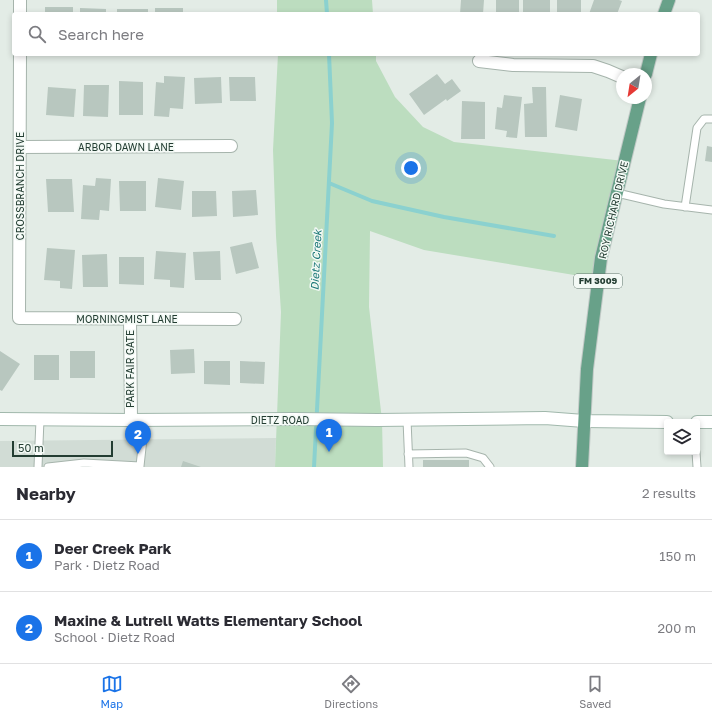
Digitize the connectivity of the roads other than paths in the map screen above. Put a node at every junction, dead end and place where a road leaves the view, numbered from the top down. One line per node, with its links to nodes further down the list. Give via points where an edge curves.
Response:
1 (20, 0): 3 (street)
2 (669, 0): 4 (main road)
3 (20, 12)
4 (665, 12)
5 (20, 56): 13 (street, CROSSBRANCH DRIVE)
6 (650, 56): 8 (main road)
7 (479, 61): 9 (street, via 513,65 593,66)
8 (648, 68)
9 (616, 73)
10 (639, 104): 14 (main road, ROY RICHARD DRIVE / FM 3009)
11 (712, 119): 15 (lane, via 704,119 697,128)
12 (231, 146): 13 (street, ARBOR DAWN LANE)
13 (20, 147): 17 (street, CROSSBRANCH DRIVE)
14 (617, 193): 15 (lane); 25 (main road, ROY RICHARD DRIVE / FM 3009, via 601,258 587,369)
15 (685, 207): 16 (lane)
16 (712, 210)
17 (19, 318): 18 (street, MORNINGMIST LANE)
18 (130, 319): 19 (street, MORNINGMIST LANE); 22 (street, PARK FAIR GATE)
19 (235, 319)
20 (0, 419): 21 (street, DIETZ ROAD)
21 (40, 420): 22 (street, DIETZ ROAD); 31 (lane)
22 (131, 420): 23 (street, DIETZ ROAD)
23 (145, 420): 24 (street, DIETZ ROAD); 33 (lane)
24 (407, 420): 25 (street, DIETZ ROAD, via 545,418); 29 (lane)
25 (584, 421): 26 (street, DIETZ ROAD); 36 (main road, ROY RICHARD DRIVE / FM 3009)
26 (664, 422)
27 (700, 422): 28 (street)
28 (712, 422)
29 (408, 454): 34 (lane); 35 (lane, via 466,453 483,458)
30 (696, 455): 37 (lane)
31 (38, 467)
32 (48, 467): 33 (lane, via 84,463)
33 (140, 467)
34 (409, 467)
35 (490, 467)
36 (582, 467)
37 (697, 467)

